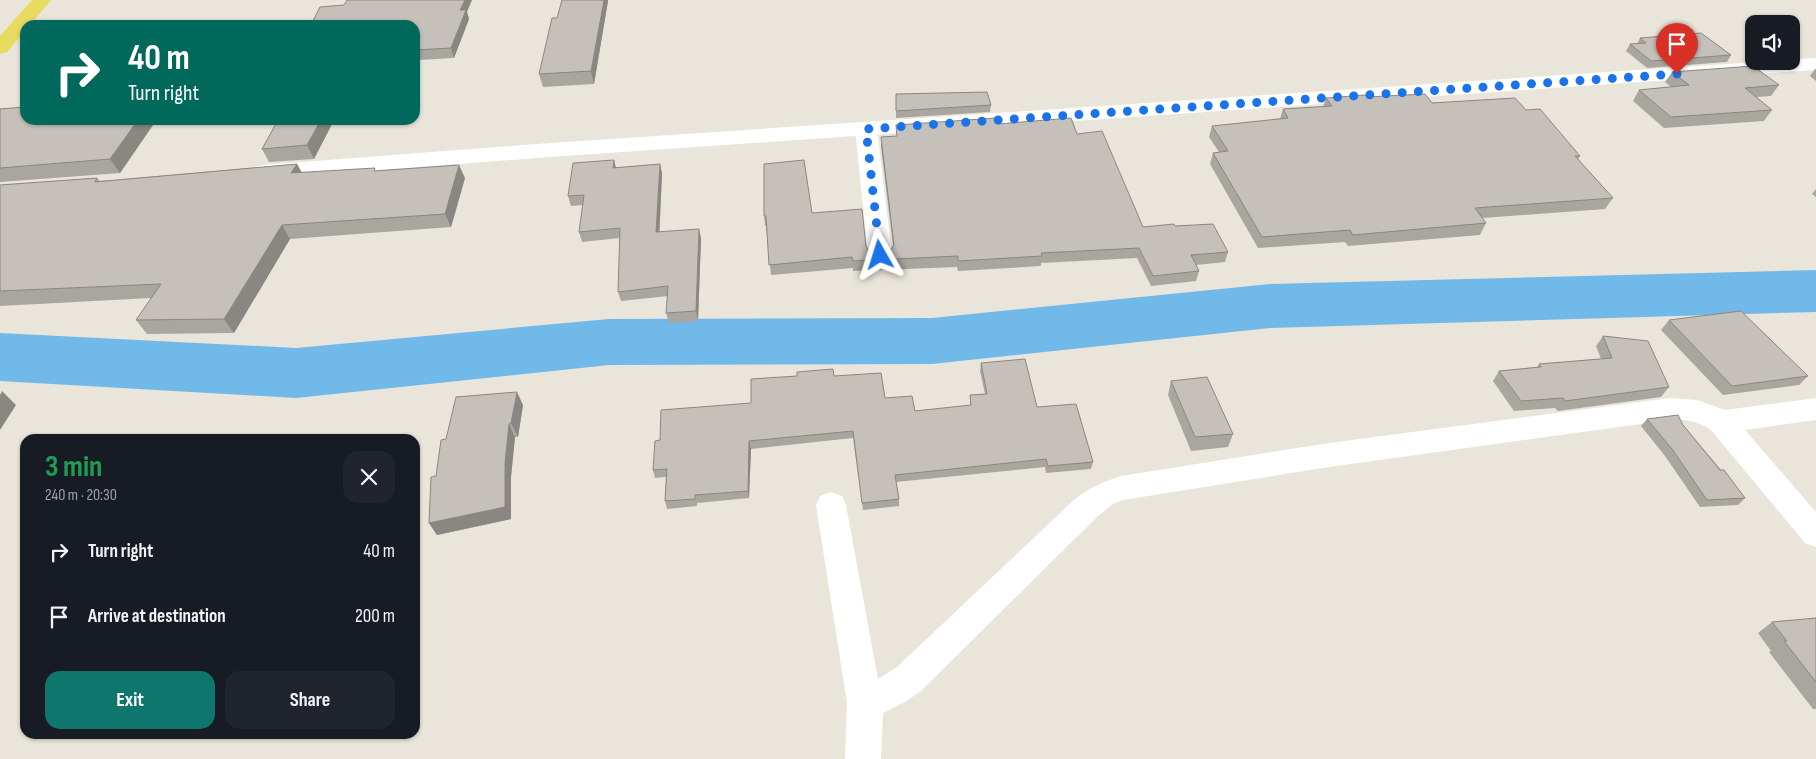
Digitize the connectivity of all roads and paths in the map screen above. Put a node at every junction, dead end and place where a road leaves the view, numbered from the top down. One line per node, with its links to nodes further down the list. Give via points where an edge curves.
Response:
1 (42, 0): 2 (main road)
2 (24, 20)
3 (20, 25): 4 (main road)
4 (0, 48)
5 (1816, 64): 6 (street)
6 (866, 129): 7 (street); 8 (street)
7 (246, 173)
8 (880, 255)
9 (1816, 409): 10 (street)
10 (1721, 422): 12 (street); 13 (street, via 1694,408 1670,409 1329,455 1121,488 1102,495 1086,508 909,679)
11 (831, 505): 13 (street)
12 (1816, 534)
13 (865, 702): 14 (street)
14 (863, 759)

